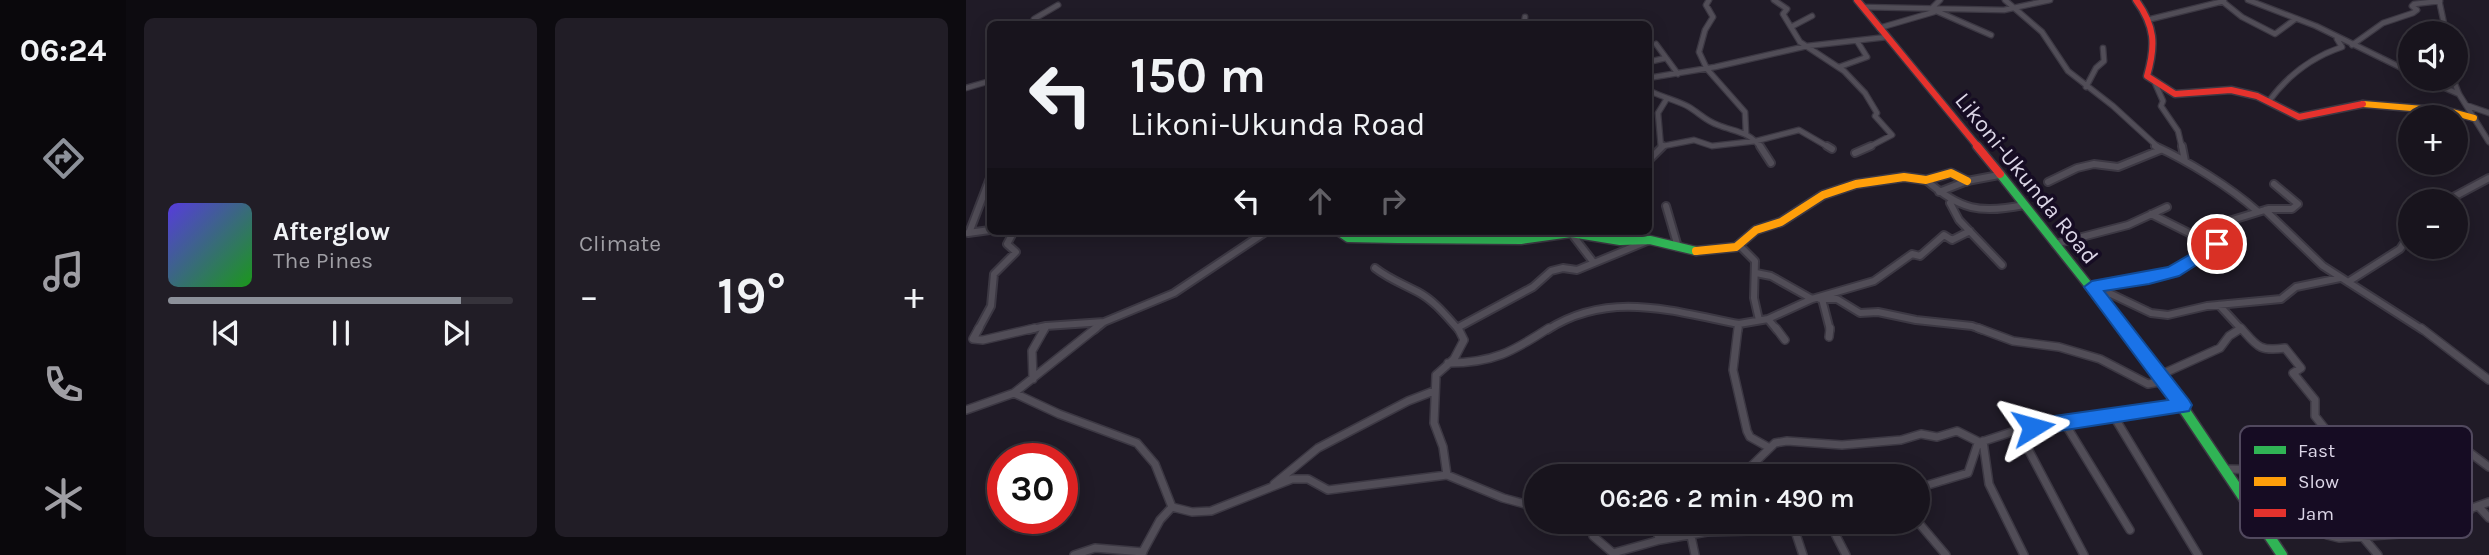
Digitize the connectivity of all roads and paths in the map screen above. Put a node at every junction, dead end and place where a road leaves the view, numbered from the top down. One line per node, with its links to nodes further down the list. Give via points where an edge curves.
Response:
1 (1709, 0): 34 (street, via 1706,5 1713,17 1699,52)
2 (1774, 0): 20 (street, via 1787,9 1783,14)
3 (2005, 0): 12 (street)
4 (2050, 0): 12 (street)
5 (2136, 0): 15 (main road)
6 (2248, 0): 16 (street)
7 (2224, 1): 15 (street); 16 (street, via 2242,17 2273,33 2280,33)
8 (2440, 1): 19 (street); 27 (street, via 2414,4 2416,10 2409,15 2383,23)
9 (1860, 3): 11 (street); 21 (main road, Likoni-Ukunda Road)
10 (1058, 5): 17 (street)
11 (1937, 5): 12 (street, via 1983,11); 21 (street, via 1920,18); 22 (street)
12 (2012, 7): 39 (street, via 2030,20 2068,71)
13 (1812, 16): 20 (street)
14 (1525, 18): 18 (street)
15 (2151, 19): 38 (main road, via 2157,46 2147,76)
16 (2294, 20): 24 (street)
17 (1035, 21)
18 (1524, 21)
19 (2444, 21)
20 (1791, 27): 28 (street)
21 (1879, 28): 23 (main road, Likoni-Ukunda Road)
22 (1991, 35)
23 (1887, 37): 25 (street); 62 (main road, Likoni-Ukunda Road)
24 (2336, 37): 27 (street); 46 (street, via 2342,47 2316,56)
25 (1857, 41): 28 (street); 33 (street, via 1867,57)
26 (1656, 44): 30 (street)
27 (2352, 45): 32 (street)
28 (1807, 46): 33 (street); 34 (street)
29 (2103, 48): 39 (street, via 2104,61)
30 (1666, 58): 31 (street); 35 (street)
31 (1652, 61)
32 (2398, 66)
33 (1839, 67): 58 (street, via 1865,93 1875,116 1892,136)
34 (1707, 69): 35 (street); 52 (street, via 1745,111)
35 (1678, 74): 36 (street)
36 (1652, 77)
37 (987, 82): 40 (street)
38 (2155, 83): 46 (main road, via 2176,95 2228,90); 60 (street, via 2161,106 2178,131)
39 (2086, 87): 57 (street)
40 (966, 88)
41 (2452, 91): 44 (street)
42 (2458, 91): 44 (street)
43 (1652, 92): 45 (street)
44 (2459, 94): 47 (street)
45 (1667, 100): 52 (street, via 1689,107 1719,126); 55 (street, via 1658,113)
46 (2269, 101): 51 (main road, via 2299,117 2362,104 2448,111)
47 (2466, 105)
48 (2468, 106): 50 (street)
49 (2468, 108): 51 (street)
50 (2489, 113)
51 (2474, 118): 54 (street)
52 (1746, 132): 53 (street)
53 (1756, 141): 55 (street, via 1712,146 1694,140); 56 (street, via 1799,130); 61 (street)
54 (2489, 142)
55 (1663, 146): 59 (street)
56 (1832, 149)
57 (2162, 150): 60 (street); 66 (street, via 2118,167 2090,164)
58 (1855, 153)
59 (1652, 157)
60 (2185, 161): 75 (street)
61 (1771, 163)
62 (1999, 175): 65 (street); 72 (main road, Likoni-Ukunda Road)
63 (2489, 178): 69 (street)
64 (1926, 180): 65 (main road, via 1951,173); 70 (street); 89 (main road, via 1905,177 1856,184 1823,195 1782,222 1759,229 1740,241)
65 (1967, 181): 70 (street)
66 (2048, 181)
67 (2274, 184): 75 (street, via 2298,203 2292,209)
68 (987, 185): 79 (street)
69 (2468, 189)
70 (1939, 192): 71 (street)
71 (1947, 199): 72 (street, via 1985,212); 78 (street)
72 (2024, 205): 88 (main road, Likoni-Ukunda Road)
73 (1666, 206): 90 (street)
74 (2167, 207): 76 (street)
75 (2261, 211): 87 (street, via 2226,223); 96 (street)
76 (2151, 214): 87 (street); 88 (street, via 2098,235)
77 (987, 230): 79 (street)
78 (1970, 231): 93 (street); 99 (street, via 1952,240 1944,235 1924,254 1912,254 1874,281)
79 (967, 233)
80 (1011, 235): 105 (street, via 1007,242 1015,255 994,274 991,306 973,339)
81 (1260, 235): 103 (street, via 1174,293)
82 (1344, 235): 83 (main road, via 1521,240)
83 (1557, 235)
84 (1573, 235): 92 (street)
85 (1583, 235): 86 (main road)
86 (1650, 240): 90 (main road); 92 (street)
87 (2218, 242): 98 (street, via 2174,272)
88 (2055, 244): 98 (main road, Likoni-Ukunda Road)
89 (1740, 246): 90 (main road, via 1690,251); 95 (street, via 1755,261)
90 (1678, 247)
91 (2398, 250): 97 (street)
92 (1594, 263): 106 (street, via 1577,270 1551,271 1534,287)
93 (2002, 265)
94 (1375, 268): 106 (street, via 1420,293)
95 (1756, 273): 99 (street, via 1766,273 1797,294); 102 (street, via 1753,289)
96 (2340, 278): 97 (street); 100 (street, via 2300,286 2281,299)
97 (2348, 282): 113 (street, via 2422,329)
98 (2094, 291): 100 (street, via 2163,316); 111 (main road, Likoni-Ukunda Road)
99 (1818, 299): 101 (street); 108 (street); 111 (street, via 1837,299 1860,313 1972,326 2014,341 2060,348 2100,359 2148,384)
100 (2219, 305): 107 (street)
101 (1768, 319): 102 (street); 109 (street)
102 (1759, 320): 104 (street)
103 (1104, 322): 105 (street); 112 (street)
104 (1739, 324): 110 (street, via 1680,311 1595,308 1558,322 1502,357); 123 (street, via 1732,370 1747,431)
105 (1046, 326): 112 (street, via 1032,351)
106 (1457, 328): 110 (street, via 1464,341)
107 (2240, 329): 111 (street, via 2220,348); 120 (street, via 2267,351 2288,350 2301,368 2293,373 2315,400 2315,416)
108 (1829, 337)
109 (1785, 340)
110 (1448, 363): 114 (street, via 1436,375)
111 (2162, 378): 116 (main road, Likoni-Ukunda Road)
112 (1034, 379): 115 (street)
113 (2489, 380)
114 (1434, 391): 129 (street, via 1434,423); 131 (street, via 1318,447)
115 (1014, 393): 117 (street); 135 (street, via 1137,443 1163,478)
116 (2183, 405): 118 (street); 127 (main road, Likoni-Ukunda Road)
117 (966, 410)
118 (2113, 415): 119 (street); 157 (street)
119 (2064, 422): 121 (street); 138 (street)
120 (2323, 426)
121 (2018, 429): 122 (street); 156 (street)
122 (1981, 442): 123 (street, via 1957,431 1842,446 1787,441); 130 (street, via 1969,472); 155 (street, via 1989,484)
123 (1768, 447): 125 (street)
124 (2472, 454): 126 (street)
125 (1752, 464)
126 (2489, 467)
127 (2226, 469): 128 (street); 132 (main road, Likoni-Ukunda Road)
128 (2240, 469)
129 (1447, 475): 131 (street, via 1332,490 1311,480); 134 (street)
130 (1930, 484)
131 (1272, 486): 135 (street, via 1223,509 1193,513)
132 (2240, 492)
133 (2489, 502): 136 (street)
134 (1524, 504)
135 (1172, 507): 149 (street)
136 (2474, 508): 137 (street)
137 (2489, 517)
138 (2130, 530)
139 (1593, 534): 148 (street, via 1612,553)
140 (1657, 534): 148 (street)
141 (1697, 534): 145 (street)
142 (1796, 534): 152 (street)
143 (1835, 534): 153 (street)
144 (1928, 534): 154 (street)
145 (1691, 536): 148 (street); 151 (street)
146 (2271, 538): 158 (main road, Likoni-Ukunda Road)
147 (2364, 538): 159 (street)
148 (1660, 540)
149 (1142, 553): 150 (street, via 1095,548)
150 (1074, 555)
151 (1695, 555)
152 (1803, 555)
153 (1846, 555)
154 (1946, 555)
155 (2024, 555)
156 (2084, 555)
157 (2197, 555)
158 (2282, 555)
159 (2378, 555)

